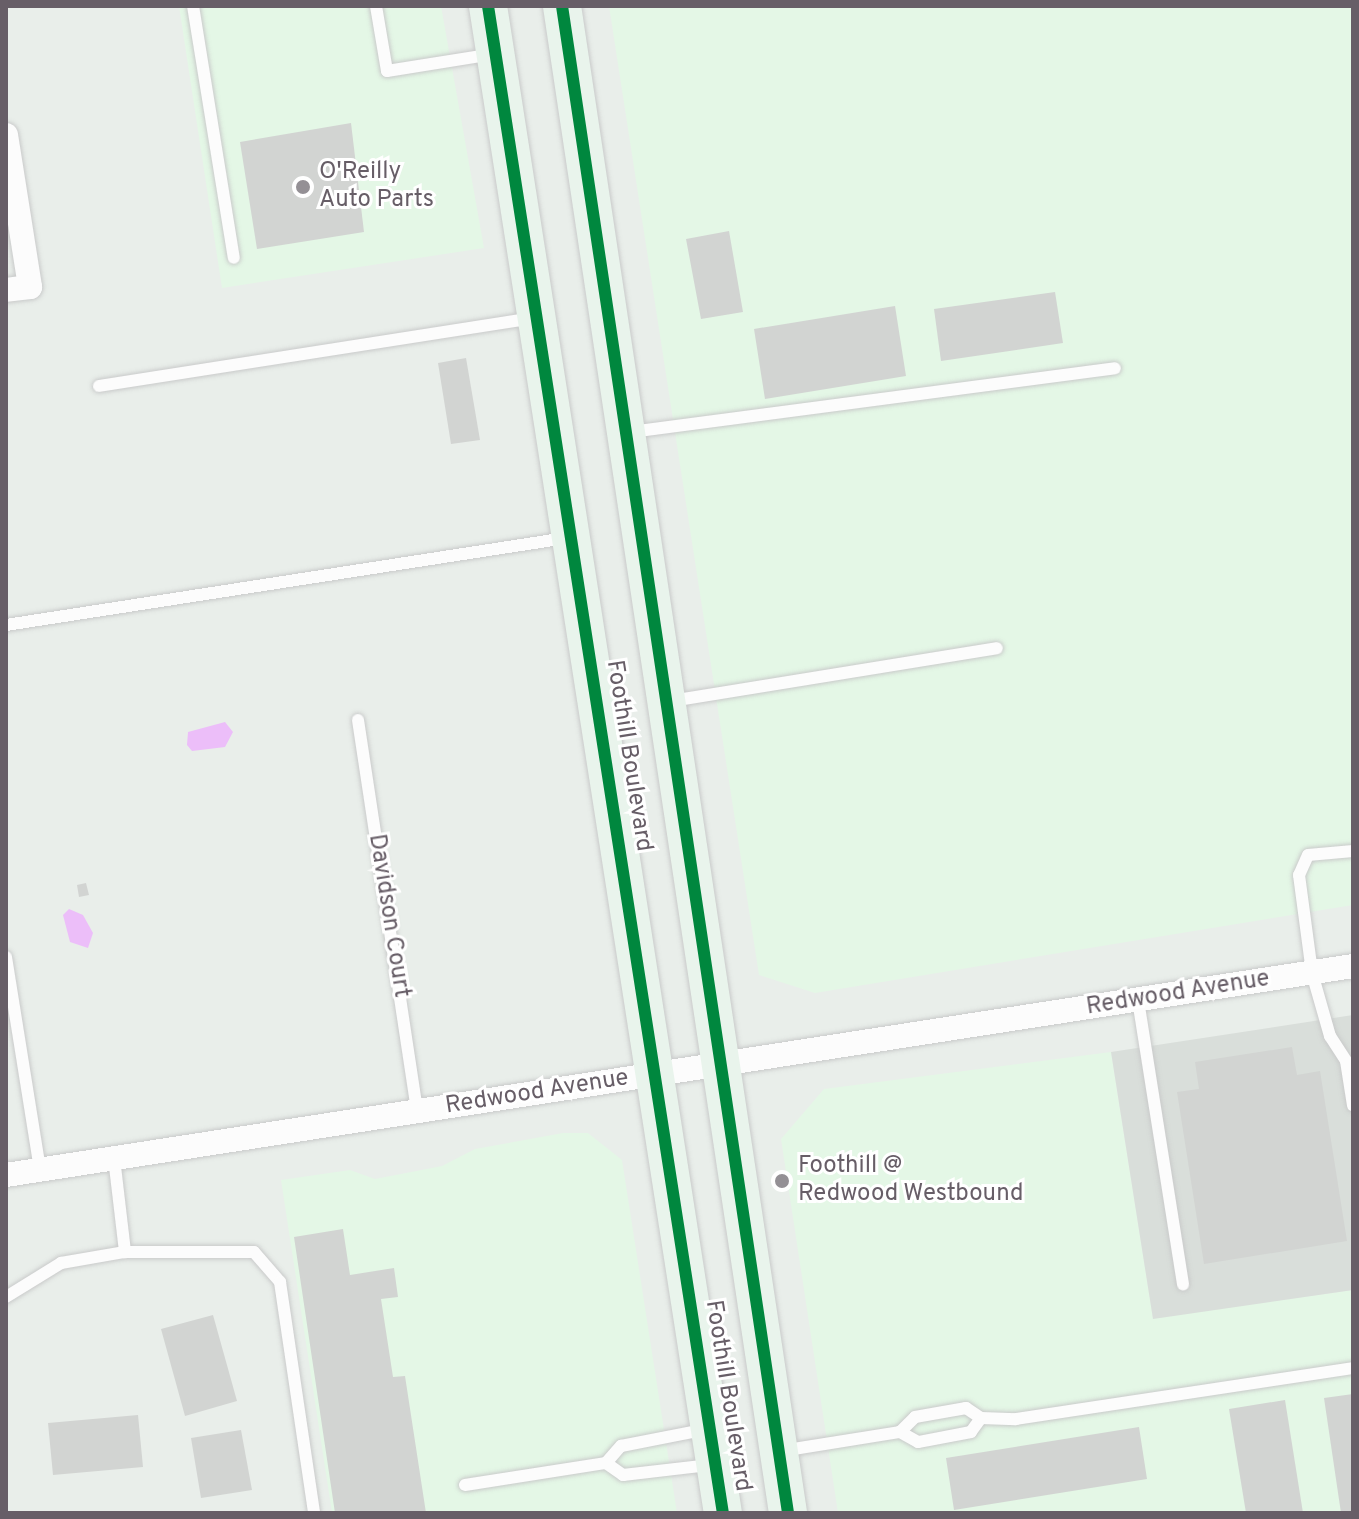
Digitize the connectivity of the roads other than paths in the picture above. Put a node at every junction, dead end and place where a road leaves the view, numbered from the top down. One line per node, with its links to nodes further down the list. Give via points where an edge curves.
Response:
1 (193, 6): 7 (lane)
2 (376, 6): 5 (lane, via 387,71)
3 (488, 6): 5 (main road, Foothill Boulevard)
4 (562, 6): 12 (main road, Foothill Boulevard)
5 (495, 54): 9 (main road, Foothill Boulevard)
6 (6, 135): 8 (street)
7 (234, 258)
8 (18, 288)
9 (538, 317): 11 (lane); 13 (main road, Foothill Boulevard)
10 (1115, 368): 12 (lane)
11 (99, 386)
12 (624, 433): 16 (main road, Foothill Boulevard)
13 (573, 537): 14 (lane); 24 (main road, Foothill Boulevard)
14 (6, 625)
15 (997, 648): 16 (lane)
16 (664, 702): 23 (main road, Foothill Boulevard)
17 (358, 720): 26 (lane, Davidson Court)
18 (1353, 851): 21 (lane, via 1320,851 1302,863 1299,875)
19 (6, 957): 28 (lane)
20 (1353, 966): 21 (street, Redwood Avenue)
21 (1312, 973): 22 (street, Redwood Avenue); 25 (lane, via 1330,1036 1346,1061)
22 (1138, 1000): 23 (street, Redwood Avenue); 31 (lane)
23 (717, 1066): 24 (street, Redwood Avenue); 37 (main road, Foothill Boulevard)
24 (655, 1075): 26 (street, Redwood Avenue); 36 (main road, Foothill Boulevard)
25 (1353, 1105)
26 (417, 1112): 27 (street, Redwood Avenue)
27 (114, 1158): 28 (street, Redwood Avenue); 30 (lane)
28 (40, 1170): 29 (street, Redwood Avenue)
29 (6, 1175)
30 (125, 1252): 32 (lane, via 61,1263); 40 (lane, via 254,1252 280,1282)
31 (1183, 1284)
32 (6, 1297)
33 (1353, 1368): 34 (lane, via 1016,1419)
34 (981, 1418): 35 (lane, via 966,1408 915,1417); 35 (lane, via 971,1432 918,1442)
35 (900, 1432): 37 (lane)
36 (713, 1446): 38 (lane, via 621,1446); 38 (lane, via 623,1475); 41 (main road, Foothill Boulevard)
37 (778, 1452): 42 (main road, Foothill Boulevard)
38 (606, 1463): 39 (lane)
39 (465, 1485)
40 (314, 1513)
41 (723, 1513)
42 (788, 1513)

